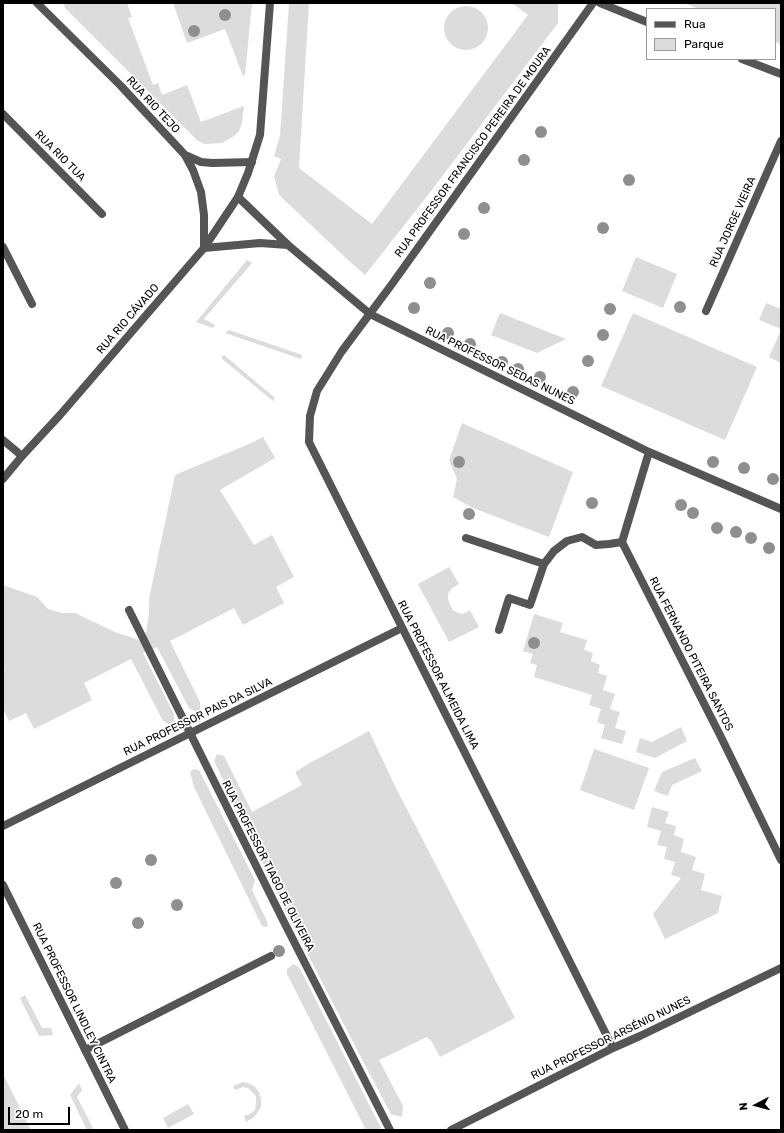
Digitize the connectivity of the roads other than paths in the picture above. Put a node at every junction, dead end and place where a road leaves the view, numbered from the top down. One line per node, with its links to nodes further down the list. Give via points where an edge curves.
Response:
1 (37, 3): 10 (street, RUA RIO TEJO, via 120,85)
2 (270, 3): 11 (street, RUA RIO CÁVADO, via 260,135)
3 (593, 3): 19 (street, RUA PROFESSOR FRANCISCO PEREIRA DE MOURA)
4 (600, 3): 5 (street)
5 (646, 22)
6 (745, 60): 7 (street)
7 (781, 74)
8 (3, 114): 13 (street, RUA RIO TUA)
9 (781, 141): 18 (street, RUA JORGE VIEIRA)
10 (185, 155): 11 (street, via 201,162); 16 (street, RUA RIO TEJO, via 201,192)
11 (252, 162): 12 (street, RUA RIO CÁVADO)
12 (238, 197): 14 (street, RUA PROFESSOR SEDAS NUNES); 16 (street, RUA RIO CÁVADO)
13 (102, 214)
14 (288, 245): 16 (street, via 260,243); 19 (street, RUA PROFESSOR SEDAS NUNES)
15 (3, 247): 17 (street)
16 (204, 248): 22 (street, RUA RIO CÁVADO)
17 (32, 304)
18 (706, 311)
19 (370, 314): 21 (street, RUA PROFESSOR SEDAS NUNES); 29 (street, RUA PROFESSOR ALMEIDA LIMA, via 342,351 317,391 310,416 309,442)
20 (3, 440): 22 (street)
21 (649, 452): 24 (street, RUA PROFESSOR SEDAS NUNES); 26 (street)
22 (22, 456): 23 (street, RUA RIO CÁVADO)
23 (3, 479)
24 (781, 509)
25 (466, 538): 27 (street)
26 (622, 542): 27 (street, via 596,545 582,537 567,541 554,551); 33 (street, RUA FERNANDO PITEIRA SANTOS)
27 (544, 564): 30 (street, via 530,605 510,598)
28 (129, 610): 31 (street, RUA PROFESSOR TIAGO DE OLIVEIRA)
29 (402, 628): 31 (street, RUA PROFESSOR PAIS DA SILVA); 37 (street, RUA PROFESSOR ALMEIDA LIMA)
30 (499, 630)
31 (190, 732): 32 (street, RUA PROFESSOR PAIS DA SILVA); 40 (street, RUA PROFESSOR TIAGO DE OLIVEIRA)
32 (3, 826)
33 (781, 860)
34 (3, 885): 38 (street, RUA PROFESSOR LINDLEY CINTRA)
35 (271, 956): 38 (street)
36 (781, 968): 37 (street, RUA PROFESSOR ARSÉNIO NUNES)
37 (613, 1048): 41 (street, RUA PROFESSOR ARSÉNIO NUNES)
38 (85, 1050): 39 (street, RUA PROFESSOR LINDLEY CINTRA)
39 (125, 1130)
40 (390, 1130)
41 (451, 1130)

